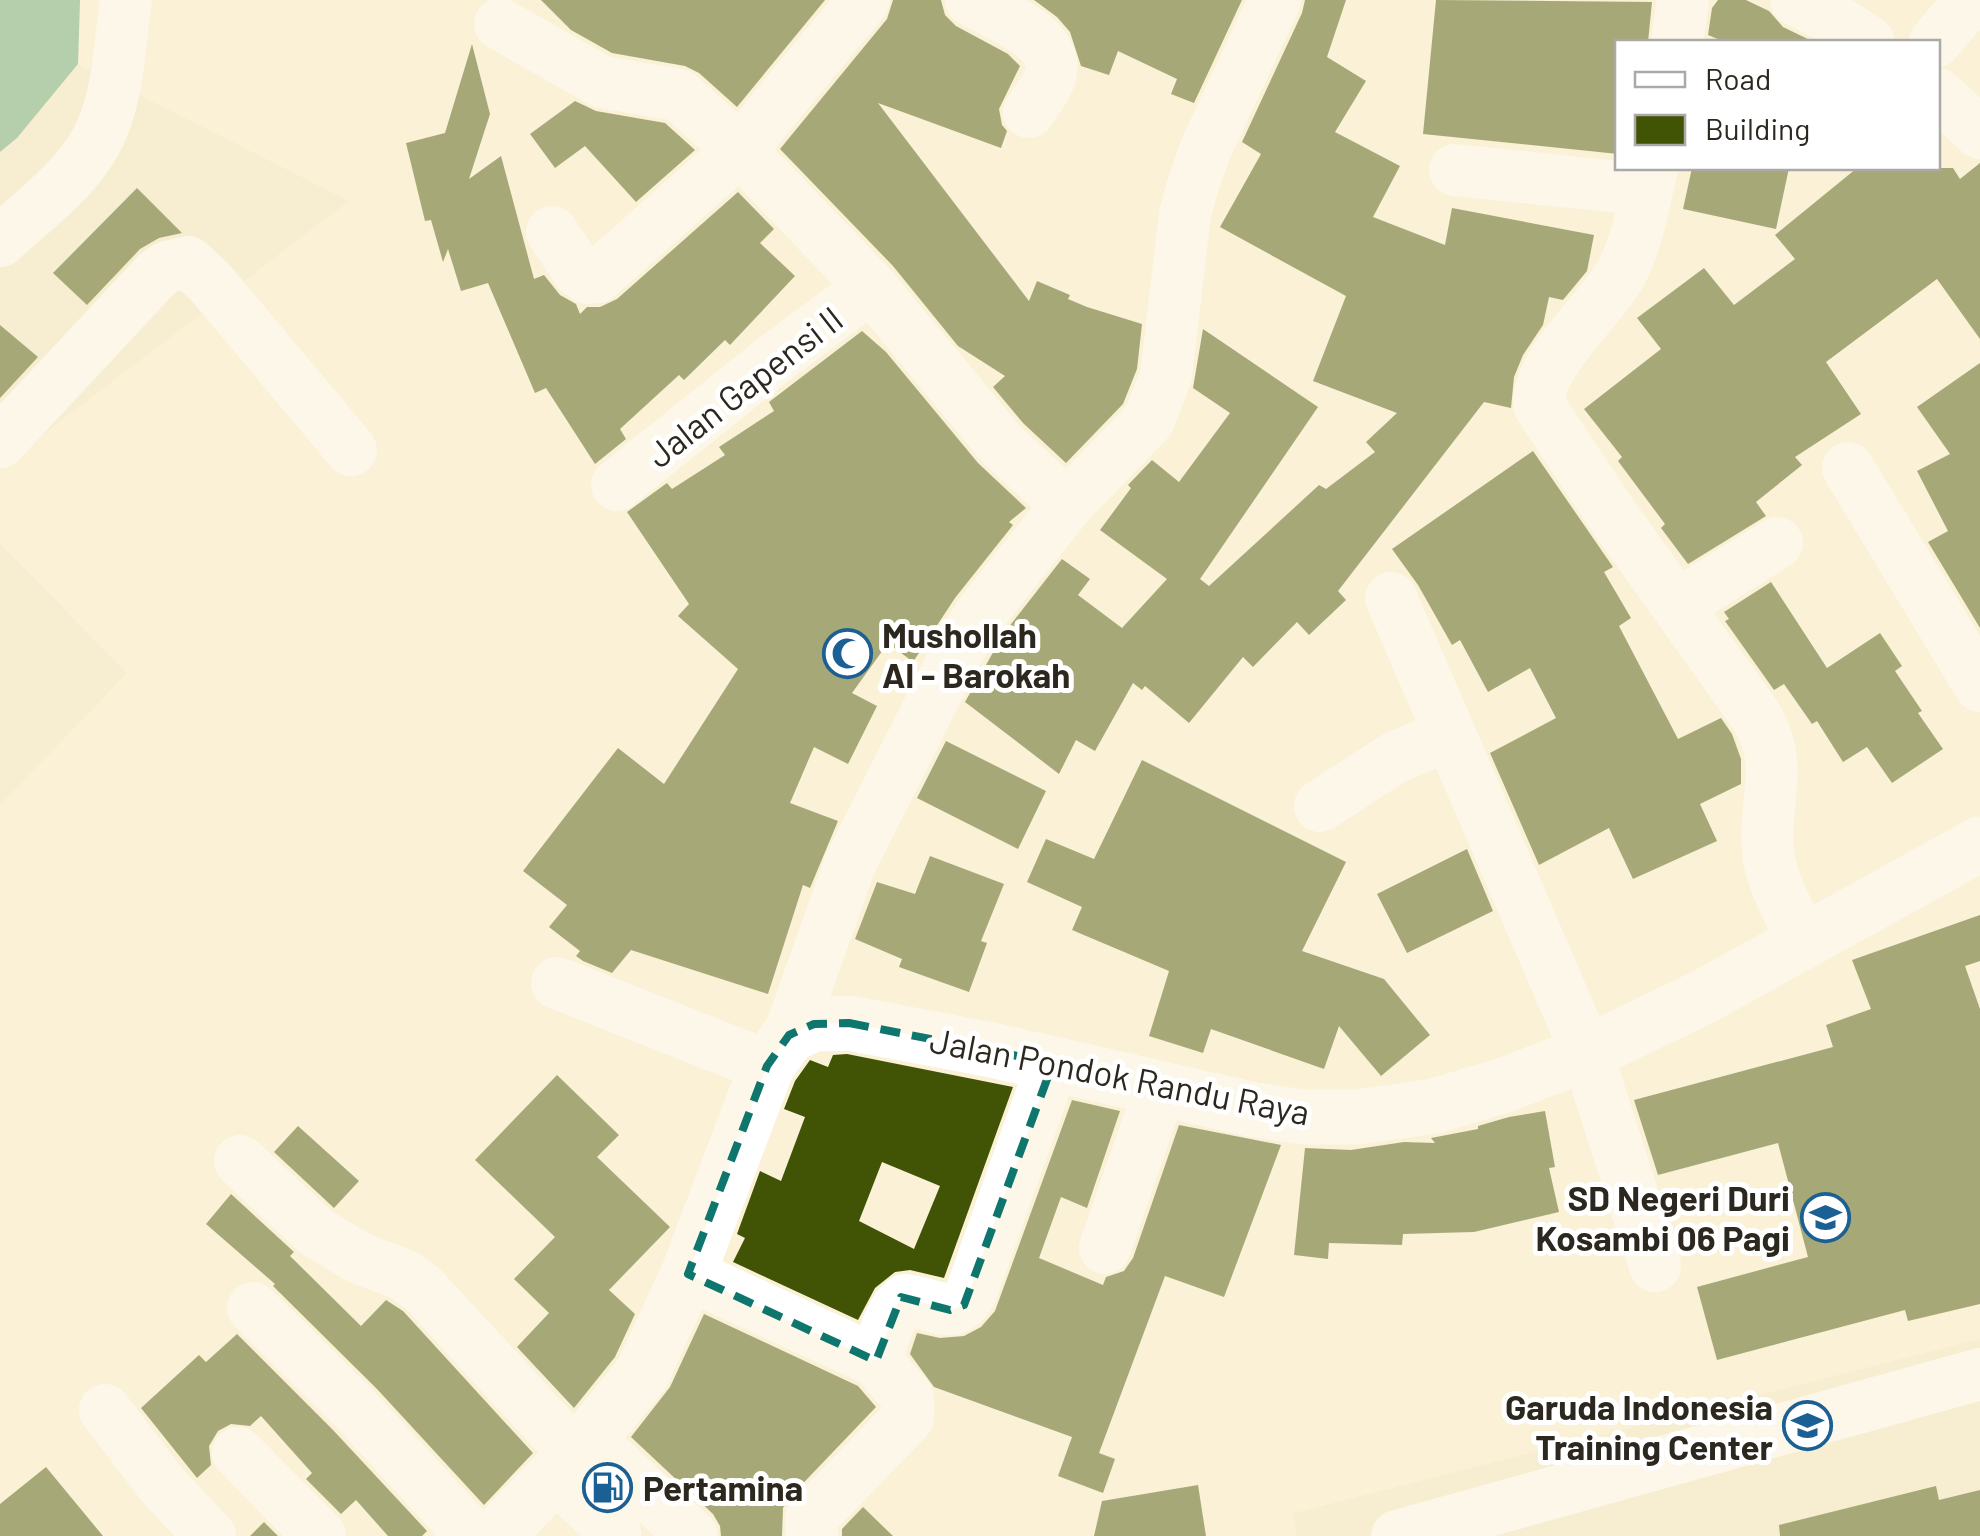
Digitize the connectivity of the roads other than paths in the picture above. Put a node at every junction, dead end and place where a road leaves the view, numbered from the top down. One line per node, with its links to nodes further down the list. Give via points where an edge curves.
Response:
1 (126, 0): 19 (street, via 104,127 75,172)
2 (864, 0): 15 (street)
3 (970, 0): 13 (street, via 1040,39 1049,54 1050,76)
4 (1276, 0): 25 (street, via 1193,185 1158,399 1149,420)
5 (1683, 0): 9 (street)
6 (1796, 0): 10 (street)
7 (1971, 0): 11 (street)
8 (500, 24): 15 (street, Jalan Gapensi II, via 602,82 679,95)
9 (1677, 40)
10 (1866, 40)
11 (1937, 40)
12 (1940, 96): 14 (street)
13 (1029, 112)
14 (1980, 133)
15 (740, 150): 18 (street, via 596,277 578,271); 20 (street, Jalan Gapensi II)
16 (1456, 170): 17 (street)
17 (1649, 179): 28 (street, via 1623,268 1546,372 1539,405)
18 (552, 232)
19 (0, 241)
20 (871, 287): 24 (street, Jalan Gapensi II); 25 (street, Jalan Gapensi II, via 1001,444)
21 (0, 442): 22 (street, via 157,274 188,262)
22 (351, 450)
23 (1848, 468): 29 (street)
24 (617, 486)
25 (1067, 506): 35 (street, via 956,654 850,864)
26 (1777, 543): 28 (street)
27 (1392, 598): 30 (street)
28 (1678, 605): 33 (street, via 1771,742 1768,855)
29 (1980, 686)
30 (1450, 734): 31 (street, via 1394,758); 36 (street)
31 (1320, 806)
32 (1980, 844): 33 (main road, Jalan Pondok Randu Raya)
33 (1801, 940): 36 (main road, Jalan Pondok Randu Raya, via 1704,997)
34 (558, 983): 35 (street)
35 (778, 1051): 37 (main road, Jalan Pondok Randu Raya, via 814,1024 849,1023); 42 (main road)
36 (1587, 1053): 38 (main road, Jalan Pondok Randu Raya, via 1434,1106 1358,1117 1286,1114); 41 (street)
37 (1052, 1063): 38 (main road, Jalan Pondok Randu Raya); 44 (street, via 964,1305 950,1310 901,1302)
38 (1160, 1089): 40 (street)
39 (240, 1161): 48 (street, via 316,1232 423,1288)
40 (1105, 1248)
41 (1654, 1266)
42 (688, 1274): 44 (street); 48 (main road, via 642,1374)
43 (253, 1308): 52 (street)
44 (876, 1361): 55 (street, via 908,1398 908,1418 811,1518)
45 (1980, 1374): 56 (street)
46 (105, 1410): 50 (street)
47 (238, 1453): 51 (street)
48 (573, 1456): 49 (street); 53 (main road); 54 (street)
49 (614, 1532)
50 (210, 1536)
51 (320, 1536)
52 (472, 1536)
53 (497, 1536)
54 (692, 1536)
55 (812, 1536)
56 (1397, 1536)

